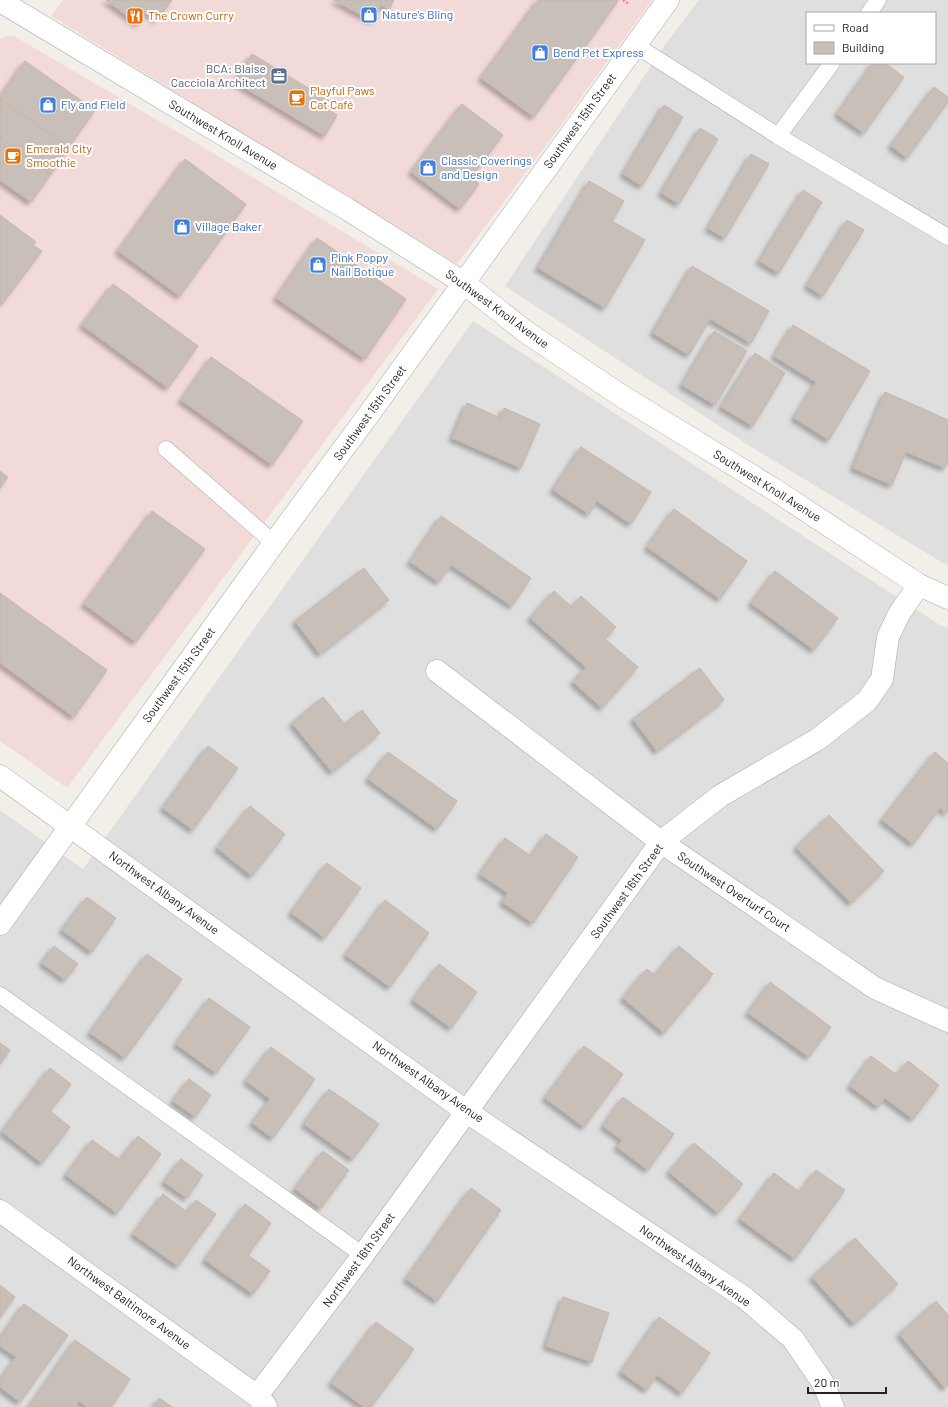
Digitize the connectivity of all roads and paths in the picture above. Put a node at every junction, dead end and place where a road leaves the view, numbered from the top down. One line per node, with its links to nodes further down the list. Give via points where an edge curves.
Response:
1 (623, 0): 5 (path)
2 (668, 0): 7 (street, Southwest 15th Street)
3 (878, 0): 6 (lane)
4 (0, 1): 11 (street, Southwest Knoll Avenue, via 340,205)
5 (629, 4)
6 (870, 12)
7 (635, 45): 9 (lane); 11 (street, Southwest 15th Street)
8 (831, 64): 9 (lane)
9 (778, 136): 10 (lane)
10 (948, 238)
11 (464, 283): 13 (street, Southwest 15th Street); 14 (street, Southwest Knoll Avenue, via 526,332 601,382 775,490)
12 (166, 450): 13 (lane)
13 (274, 542): 18 (street, Southwest 15th Street)
14 (919, 585): 15 (street, Southwest Knoll Avenue); 19 (street, Southwest 16th Street, via 899,614 888,637 882,679 867,701 818,739 720,796)
15 (948, 598)
16 (437, 671): 19 (street, Southwest Overturf Court)
17 (0, 776): 18 (street, Northwest Albany Avenue)
18 (70, 826): 20 (street, Southwest 15th Street); 23 (street, Northwest Albany Avenue)
19 (661, 842): 22 (street, Southwest Overturf Court, via 875,988); 23 (street, Southwest 16th Street)
20 (0, 924)
21 (0, 995): 25 (lane)
22 (948, 1021)
23 (468, 1112): 25 (street, Northwest 16th Street); 27 (street, Northwest Albany Avenue, via 745,1298 792,1339 823,1383)
24 (0, 1211): 26 (street, Northwest Baltimore Avenue)
25 (363, 1255): 26 (street, Northwest 16th Street)
26 (262, 1401)
27 (833, 1407)

